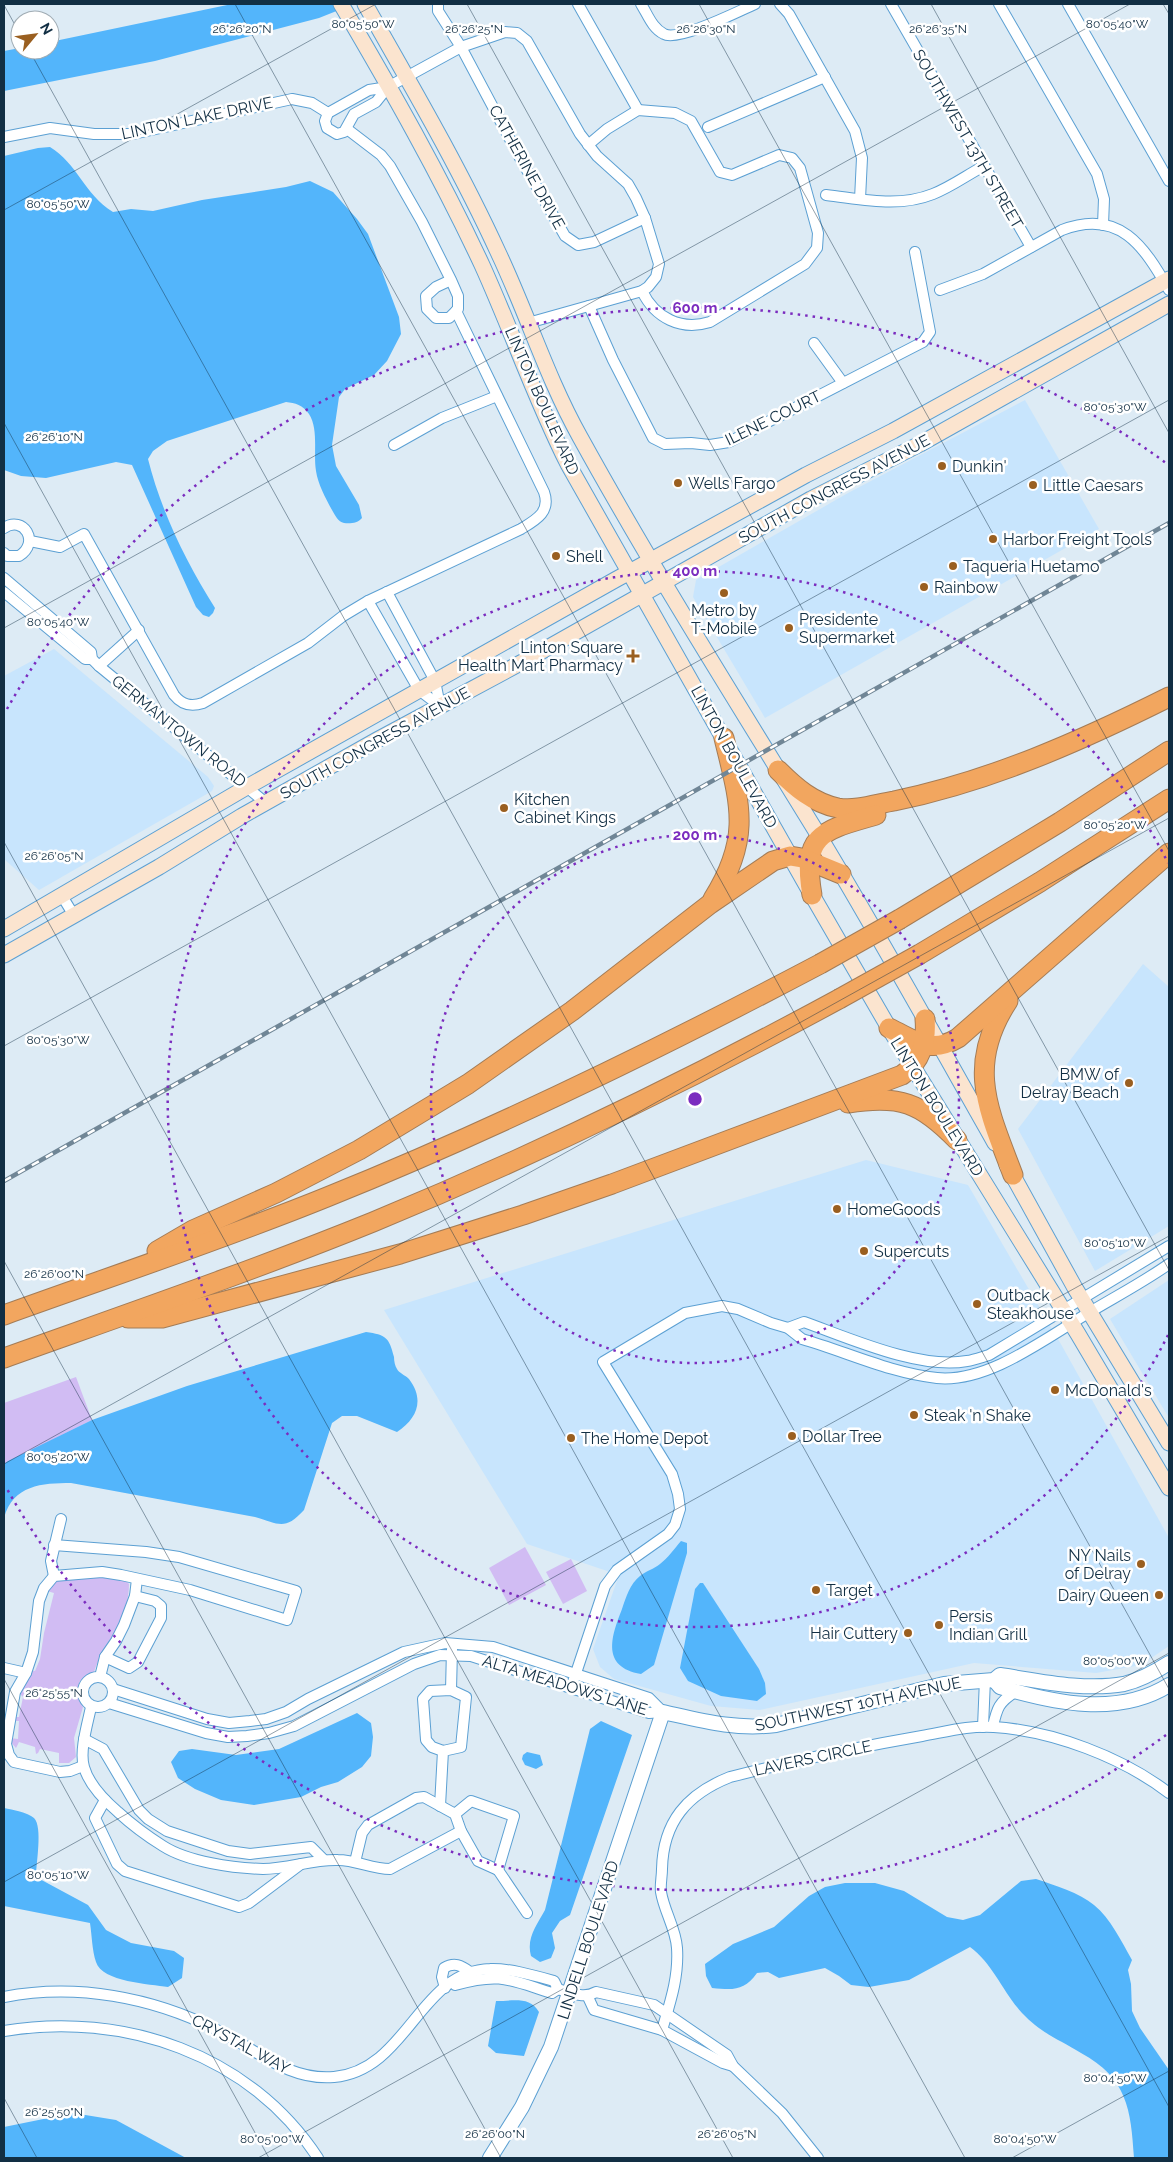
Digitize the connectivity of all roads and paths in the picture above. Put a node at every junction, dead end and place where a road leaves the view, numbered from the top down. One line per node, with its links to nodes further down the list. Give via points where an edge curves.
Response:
1 (341, 4): 14 (main road, LINTON BOULEVARD)
2 (438, 4): 11 (street, CATHERINE DRIVE, via 438,11)
3 (578, 4): 15 (street)
4 (641, 4): 5 (street, via 654,28 666,36 683,35)
5 (756, 4)
6 (780, 4): 13 (street)
7 (891, 4): 21 (street, SOUTHWEST 13TH STREET)
8 (999, 4): 26 (street, via 1097,174 1104,199)
9 (1068, 4): 22 (street)
10 (367, 7): 12 (main road, LINTON BOULEVARD)
11 (460, 47): 12 (street); 20 (street, via 505,32 522,36); 25 (street, CATHERINE DRIVE, via 565,236 578,245 594,242)
12 (405, 76): 14 (street); 37 (main road, LINTON BOULEVARD, via 484,223)
13 (825, 77): 17 (street); 24 (street, via 859,144)
14 (388, 87): 16 (street, via 369,90); 18 (street, via 376,102 354,114); 33 (main road, LINTON BOULEVARD, via 434,168)
15 (638, 110): 20 (street); 32 (street, via 686,117 716,167 726,175 779,155 792,158 800,168 818,233 817,248 805,264 710,322 684,325 661,315)
16 (328, 113): 18 (street, via 325,120 330,131 341,134); 19 (street, LINTON LAKE DRIVE, via 312,103 292,99 133,134 94,134 50,128)
17 (708, 127)
18 (347, 129): 29 (street, via 386,160)
19 (4, 137)
20 (588, 145): 25 (street, via 628,184)
21 (984, 166): 24 (street, via 920,198 891,202); 27 (street, SOUTHWEST 13TH STREET)
22 (1169, 180)
23 (826, 195): 24 (street)
24 (860, 199)
25 (645, 218): 32 (street, via 659,264 656,277)
26 (1103, 225): 27 (street, via 1069,227); 30 (street, via 1138,242)
27 (1031, 247): 31 (street, via 983,274)
28 (915, 252): 39 (street, ILENE COURT, via 930,332 927,338)
29 (451, 280): 36 (street, via 459,302); 36 (street, via 430,290 425,302 436,318 449,318)
30 (1168, 283): 45 (main road, SOUTH CONGRESS AVENUE)
31 (940, 290)
32 (642, 291): 35 (street)
33 (498, 303): 37 (main road, via 518,322); 46 (main road, LINTON BOULEVARD, via 553,434)
34 (1169, 304): 48 (main road, SOUTH CONGRESS AVENUE, via 928,440 811,499)
35 (589, 306): 37 (street); 39 (street, ILENE COURT, via 650,432 659,442 710,446 728,442)
36 (456, 311): 40 (street)
37 (528, 323): 45 (main road, LINTON BOULEVARD, via 567,413)
38 (814, 343): 39 (street, ILENE COURT)
39 (843, 383)
40 (497, 396): 41 (street, via 442,418); 50 (street, via 544,492 544,511 536,521 521,529)
41 (394, 445)
42 (4, 528): 43 (street, via 19,526)
43 (30, 541): 44 (street, via 20,556); 54 (street, via 60,547 84,534)
44 (4, 553)
45 (650, 560): 46 (main road, SOUTH CONGRESS AVENUE); 48 (main road, LINTON BOULEVARD)
46 (628, 572): 51 (main road, LINTON BOULEVARD); 57 (main road, SOUTH CONGRESS AVENUE)
47 (4, 578): 55 (street, GERMANTOWN ROAD)
48 (663, 582): 51 (main road, SOUTH CONGRESS AVENUE); 63 (main road, LINTON BOULEVARD)
49 (4, 592): 53 (street, GERMANTOWN ROAD)
50 (387, 592): 52 (street); 57 (street)
51 (642, 594): 60 (main road, SOUTH CONGRESS AVENUE); 61 (main road, LINTON BOULEVARD)
52 (368, 601): 54 (street, via 308,643 197,705 184,703 174,695); 58 (street)
53 (36, 620): 55 (street, via 42,616 65,635); 56 (street, GERMANTOWN ROAD, via 85,659)
54 (140, 630): 56 (street)
55 (74, 637): 56 (street, GERMANTOWN ROAD, via 91,652)
56 (96, 663): 64 (street, GERMANTOWN ROAD)
57 (435, 681): 58 (main road, SOUTH CONGRESS AVENUE); 60 (street)
58 (418, 690): 60 (street); 64 (main road, SOUTH CONGRESS AVENUE)
59 (1169, 697): 65 (highway, via 1060,749)
60 (440, 706): 67 (main road, SOUTH CONGRESS AVENUE)
61 (724, 738): 70 (main road, LINTON BOULEVARD); 75 (highway, via 738,798 740,826 737,849 729,871)
62 (1169, 751): 89 (highway, bridge, via 1019,848 900,919 655,1050 462,1140 310,1204)
63 (778, 770): 65 (highway, via 808,796 838,808 862,807); 68 (main road, LINTON BOULEVARD)
64 (247, 787): 67 (street, GERMANTOWN ROAD); 74 (main road, SOUTH CONGRESS AVENUE)
65 (931, 793): 68 (highway, via 885,812 832,828)
66 (1169, 799): 94 (highway, bridge, via 920,954 630,1106 459,1185 285,1256)
67 (266, 803): 76 (main road, SOUTH CONGRESS AVENUE)
68 (820, 838): 71 (highway); 72 (main road, LINTON BOULEVARD)
69 (1169, 852): 79 (highway)
70 (790, 856): 71 (highway); 73 (main road, LINTON BOULEVARD); 75 (highway, via 774,861)
71 (809, 860): 72 (highway); 73 (highway)
72 (841, 874): 80 (main road, LINTON BOULEVARD)
73 (812, 895): 81 (main road, LINTON BOULEVARD)
74 (62, 896): 76 (street); 77 (main road, SOUTH CONGRESS AVENUE)
75 (710, 904): 89 (highway, via 521,1048 414,1119 303,1180 193,1230)
76 (73, 914): 78 (main road, SOUTH CONGRESS AVENUE)
77 (4, 929)
78 (4, 955)
79 (1019, 985): 82 (highway, via 964,1034 950,1042); 86 (highway, via 991,1034 984,1071 988,1106)
80 (925, 1019): 82 (highway)
81 (889, 1028): 82 (highway); 83 (main road, LINTON BOULEVARD)
82 (932, 1045): 83 (highway); 86 (main road, LINTON BOULEVARD)
83 (912, 1067): 84 (highway, via 902,1075); 85 (main road, LINTON BOULEVARD)
84 (817, 1108): 85 (highway, via 871,1100 905,1103 928,1113); 94 (highway, via 583,1194 431,1244 162,1318)
85 (957, 1140): 91 (main road, LINTON BOULEVARD)
86 (1013, 1175): 90 (main road, LINTON BOULEVARD)
87 (1169, 1246): 90 (street)
88 (1169, 1264): 92 (street)
89 (120, 1274): 93 (highway)
90 (1082, 1298): 91 (street); 92 (main road, LINTON BOULEVARD)
91 (1062, 1310): 95 (main road, LINTON BOULEVARD); 96 (street, via 989,1355 967,1361 937,1362 912,1358 804,1322)
92 (1090, 1312): 95 (street); 98 (main road, LINTON BOULEVARD)
93 (4, 1315)
94 (115, 1318): 97 (highway)
95 (1071, 1323): 96 (street, via 994,1367 969,1376 938,1378 893,1368 802,1339); 99 (main road, LINTON BOULEVARD)
96 (788, 1328): 112 (street, via 738,1309 722,1306 704,1308 685,1313 603,1362 672,1474 680,1509 668,1534 617,1570 606,1586)
97 (4, 1358)
98 (1169, 1443)
99 (1169, 1488)
100 (61, 1520): 101 (street)
101 (54, 1545): 102 (street, via 51,1561); 103 (street, via 179,1557 296,1591 288,1620 190,1590)
102 (54, 1576): 103 (street, via 102,1572); 111 (street, via 39,1601 33,1652)
103 (137, 1579): 104 (street)
104 (135, 1596): 107 (street, via 124,1625); 107 (street, via 155,1601 161,1606 161,1618 138,1662 129,1668)
105 (452, 1644): 106 (street); 109 (street, ALTA MEADOWS LANE, via 404,1652); 112 (street, ALTA MEADOWS LANE, via 494,1647)
106 (452, 1655): 114 (street, ALTA MEADOWS LANE, via 440,1655 414,1664); 117 (street, ALTA MEADOWS LANE, via 471,1656); 119 (street)
107 (105, 1657): 113 (street)
108 (1169, 1663): 115 (street, SOUTHWEST 10TH AVENUE, via 1140,1679 1106,1686 1000,1675)
109 (376, 1666): 114 (street); 118 (street, via 366,1664 358,1667 341,1684 286,1712 266,1719 229,1723)
110 (4, 1668): 111 (street)
111 (26, 1673): 127 (street, via 15,1692)
112 (576, 1674): 117 (street); 123 (street, ALTA MEADOWS LANE, via 649,1698)
113 (100, 1677): 118 (street, via 109,1681); 122 (street, via 90,1679 82,1691 84,1700)
114 (382, 1680): 121 (street, ALTA MEADOWS LANE, via 294,1726 247,1736 206,1733)
115 (990, 1680): 120 (street); 123 (street, SOUTHWEST 10TH AVENUE, via 944,1684 776,1725 756,1727 724,1726); 124 (street)
116 (1169, 1685): 120 (street, via 1144,1698 1107,1704 1071,1704)
117 (571, 1688): 123 (street, ALTA MEADOWS LANE, via 649,1713)
118 (113, 1690): 121 (street)
119 (451, 1690): 126 (street, via 466,1697 461,1747); 126 (street, via 430,1691 423,1699 426,1740 432,1747)
120 (1015, 1692): 124 (street, via 1004,1699)
121 (109, 1703): 122 (street, via 101,1708)
122 (92, 1707): 125 (street)
123 (663, 1712): 141 (street, LINDELL BOULEVARD)
124 (988, 1727): 129 (street, LAVERS CIRCLE, via 1038,1734 1088,1749 1129,1768); 144 (street, LAVERS CIRCLE, via 906,1739 782,1764 730,1777 695,1795 681,1809 662,1854 661,1891 677,1944 673,1994)
125 (84, 1739): 128 (street); 134 (street, via 103,1749 139,1810 167,1831 228,1851 250,1854 312,1847)
126 (443, 1751): 131 (street)
127 (6, 1753): 128 (street, via 14,1762 60,1772)
128 (83, 1766): 130 (street)
129 (1169, 1793)
130 (105, 1800): 136 (street, via 164,1847 189,1856 223,1865 264,1869); 136 (street, via 95,1818 117,1864 125,1871 239,1907)
131 (440, 1806): 132 (street); 135 (street, via 424,1797 416,1798 368,1824 362,1833)
132 (455, 1814): 133 (street); 137 (street, via 470,1801 514,1816)
133 (461, 1832): 135 (street, via 390,1869); 137 (street, via 478,1861)
134 (324, 1860): 135 (street); 136 (street)
135 (355, 1862)
136 (301, 1864)
137 (498, 1870): 138 (street)
138 (527, 1913)
139 (470, 1972): 140 (street, CRYSTAL WAY); 140 (street, CRYSTAL WAY, via 461,1965 444,1968); 141 (street, CRYSTAL WAY, via 492,1968 538,1977 554,1981)
140 (445, 1988): 141 (street, CRYSTAL WAY, via 493,1977 508,1978 552,1993); 142 (street, CRYSTAL WAY, via 427,2004 383,2057 359,2071 322,2078 282,2068 220,2031 152,2004 87,1993 37,1992)
141 (564, 1991): 143 (street); 149 (street, LINDELL BOULEVARD, via 552,2048 522,2107)
142 (4, 1997)
143 (588, 1997): 144 (street, via 596,1992 654,2005); 145 (street, via 594,2010)
144 (667, 2014): 145 (street, LAVERS CIRCLE); 147 (street, via 727,2055)
145 (662, 2030): 147 (street)
146 (4, 2031): 148 (street, via 44,2025 95,2026 144,2035 176,2046 220,2067 266,2100)
147 (733, 2066): 150 (street, via 782,2113)
148 (318, 2158)
149 (490, 2158)
150 (818, 2158)

